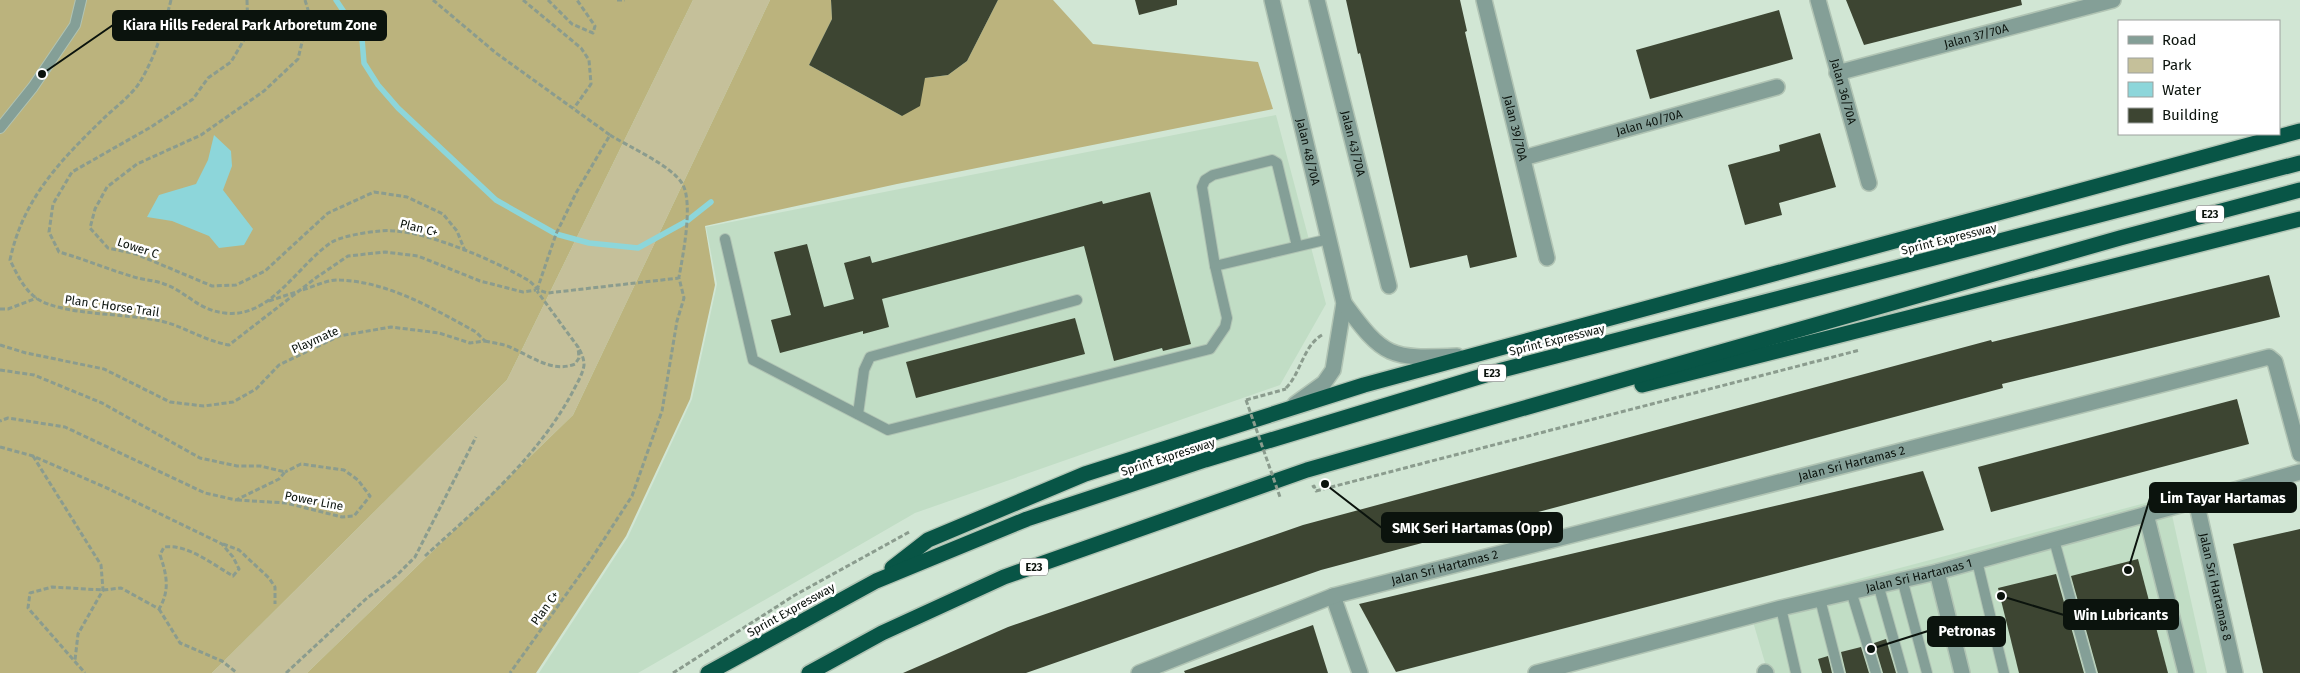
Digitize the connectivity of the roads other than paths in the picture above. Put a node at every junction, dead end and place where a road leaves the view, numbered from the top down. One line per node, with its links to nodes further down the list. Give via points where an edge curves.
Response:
1 (81, 0): 9 (lane, via 75,25 33,87)
2 (1272, 0): 17 (street, Jalan 48/70A)
3 (1317, 0): 21 (street, Jalan 43/70A)
4 (1818, 0): 7 (street, Jalan 36/70A)
5 (2114, 0): 7 (street, Jalan 37/70A)
6 (1489, 1): 11 (street, Jalan 39/70A)
7 (1838, 73): 13 (street, Jalan 36/70A)
8 (1777, 87): 11 (street, Jalan 40/70A)
9 (0, 128)
10 (2300, 131): 24 (highway)
11 (1523, 158): 19 (street, Jalan 39/70A)
12 (2300, 163): 36 (highway, Sprint Expressway / E23, via 1502,370 1206,460 1027,519)
13 (1868, 183)
14 (2300, 190): 27 (highway, E23, via 2120,238)
15 (2300, 219): 27 (highway, via 1757,357)
16 (725, 239): 26 (lane, via 753,360)
17 (1329, 239): 18 (lane); 23 (street, Jalan 48/70A)
18 (1298, 246): 20 (lane); 20 (lane, via 1277,163 1272,160 1213,175 1205,180 1202,187)
19 (1547, 258)
20 (1215, 266): 26 (lane, via 1227,318 1226,327 1210,349 888,430)
21 (1389, 286)
22 (1077, 300): 26 (lane, via 870,357 864,370)
23 (1344, 303): 24 (street, Jalan 48/70A, via 1376,343 1390,353 1430,358); 25 (street, Jalan 48/70A, via 1333,370 1311,395)
24 (1469, 356): 25 (highway)
25 (1283, 411): 36 (highway, via 1085,474 928,540)
26 (858, 414)
27 (1421, 438): 43 (highway, E23, via 1276,480 1004,577 882,633)
28 (2300, 454): 39 (street, Jalan Sri Hartamas 2, via 2275,362 2269,357)
29 (2300, 472): 30 (street, Jalan Sri Hartamas 1)
30 (2196, 501): 31 (street, Jalan Sri Hartamas 1); 56 (street, Jalan Sri Hartamas 8)
31 (2146, 514): 32 (street, Jalan Sri Hartamas 1); 55 (street)
32 (2054, 540): 33 (street, Jalan Sri Hartamas 1); 54 (lane)
33 (1977, 561): 34 (street, Jalan Sri Hartamas 1); 53 (lane)
34 (1937, 572): 35 (street, Jalan Sri Hartamas 1); 52 (street)
35 (1902, 579): 37 (street, Jalan Sri Hartamas 1); 51 (lane)
36 (876, 581): 42 (highway, Sprint Expressway / E23)
37 (1878, 584): 38 (street, Jalan Sri Hartamas 1); 50 (lane)
38 (1851, 591): 40 (street, Jalan Sri Hartamas 1); 49 (lane)
39 (1332, 596): 44 (street, Jalan Sri Hartamas 2); 45 (street)
40 (1820, 599): 41 (street, Jalan Sri Hartamas 1); 48 (lane)
41 (1781, 608): 46 (street, Jalan Sri Hartamas 1); 47 (lane)
42 (708, 673)
43 (809, 673)
44 (1139, 673)
45 (1360, 673)
46 (1536, 673)
47 (1796, 673)
48 (1839, 673)
49 (1876, 673)
50 (1903, 673)
51 (1927, 673)
52 (1962, 673)
53 (2004, 673)
54 (2091, 673)
55 (2186, 673)
56 (2235, 673)

